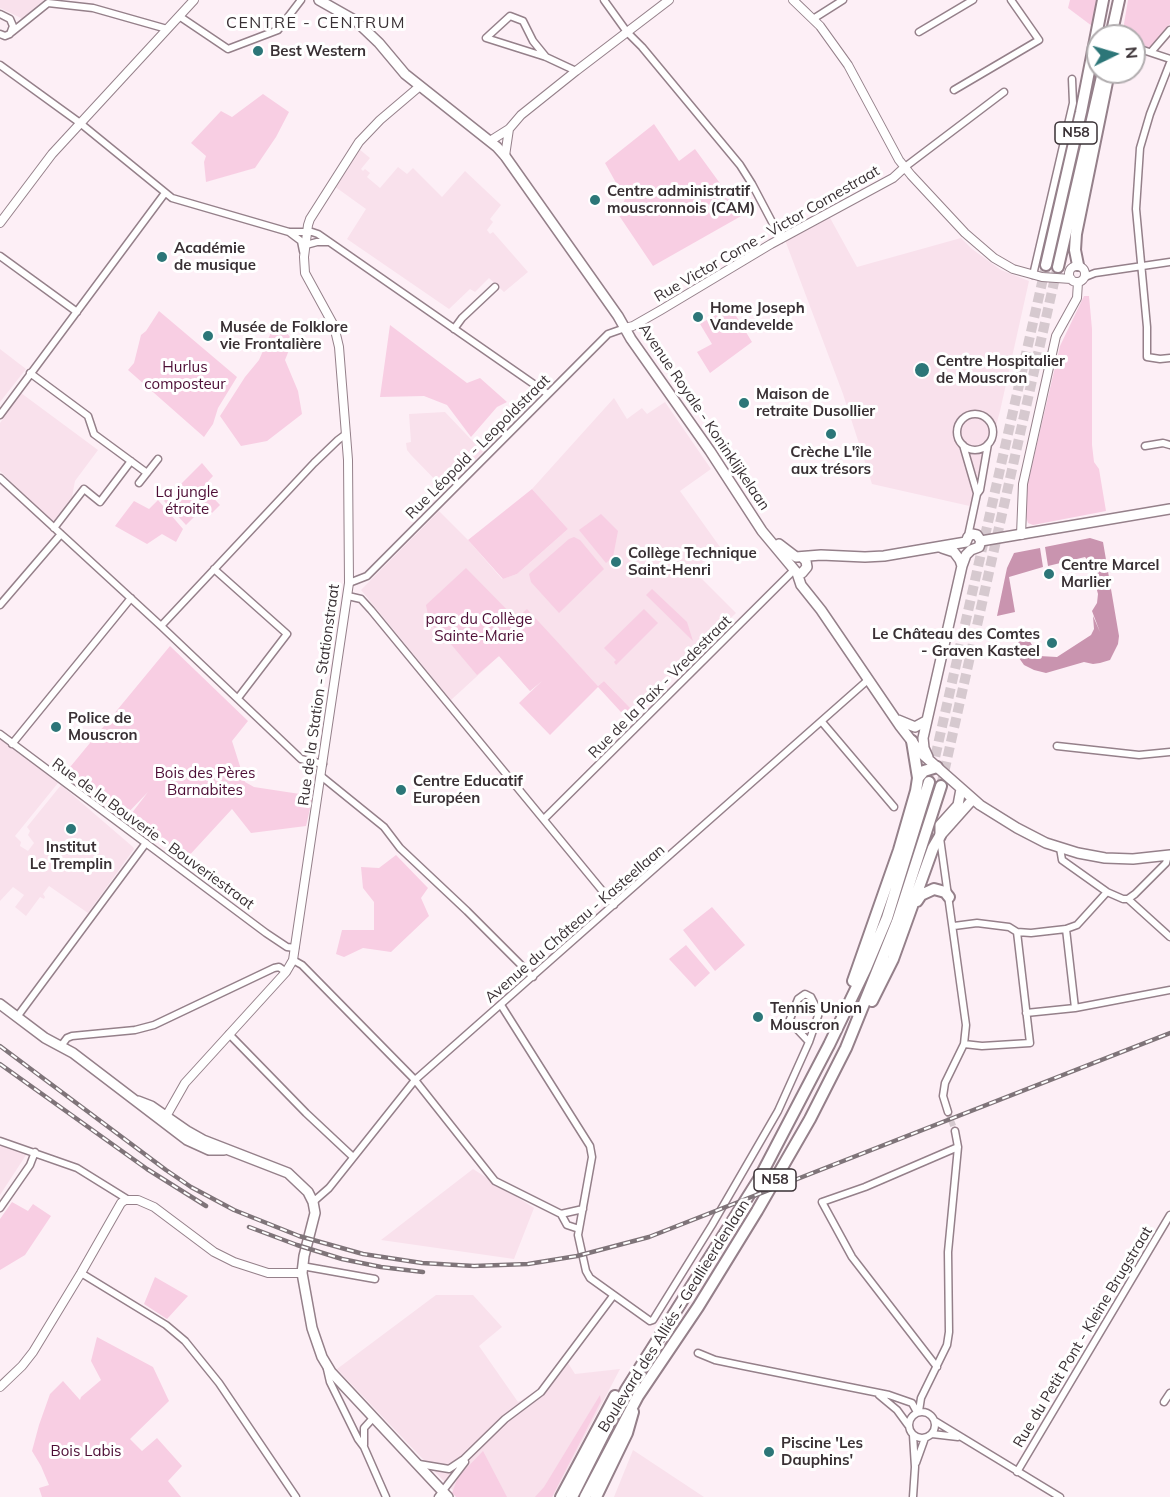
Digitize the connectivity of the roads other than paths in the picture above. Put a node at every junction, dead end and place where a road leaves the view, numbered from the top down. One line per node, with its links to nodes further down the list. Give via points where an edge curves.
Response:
1 (194, 0): 13 (street)
2 (301, 0): 13 (street, via 280,29 226,49)
3 (319, 0): 34 (main road, Avenue Royale - Koninklijkelaan, via 356,21)
4 (604, 0): 20 (street)
5 (669, 0): 20 (street)
6 (794, 0): 15 (street)
7 (843, 0): 15 (street)
8 (973, 0): 21 (street)
9 (1103, 0): 52 (highway, N58)
10 (1119, 0): 17 (highway)
11 (1013, 1): 35 (street, via 1039,40)
12 (0, 14): 14 (street)
13 (179, 16): 18 (street)
14 (10, 19): 16 (street); 23 (street)
15 (813, 19): 41 (street, via 848,65)
16 (26, 20): 18 (street, via 48,3 74,4); 23 (street)
17 (1114, 24)
18 (167, 29): 37 (street)
19 (1170, 30): 26 (street)
20 (627, 32): 30 (street); 46 (street, via 745,171)
21 (919, 32)
22 (0, 34): 23 (street)
23 (10, 34): 24 (street)
24 (0, 44)
25 (1146, 51): 26 (street)
26 (1151, 52): 28 (street)
27 (546, 57): 27 (street, via 523,21 510,16 486,38); 30 (street)
28 (1170, 61): 53 (street, via 1150,114 1138,164 1136,209)
29 (0, 65): 37 (street)
30 (576, 71): 38 (street)
31 (1072, 79): 56 (street, via 1073,103)
32 (1100, 84): 54 (highway, N58)
33 (1107, 84): 55 (highway, via 1076,234)
34 (420, 86): 39 (main road, Avenue Royale - Koninklijkelaan); 45 (street, Rue de la Station - Stationstraat, via 359,142 310,219)
35 (954, 90)
36 (1004, 92): 41 (street, Rue Victor Corne - Victor Cornestraat)
37 (80, 123): 42 (street); 43 (street)
38 (508, 129): 39 (street); 40 (street)
39 (494, 144): 40 (main road, Avenue Royale - Koninklijkelaan)
40 (505, 156): 59 (main road, Avenue Royale - Koninklijkelaan)
41 (905, 166): 46 (street, Rue Victor Corne - Victor Cornestraat, via 893,178); 56 (street, via 981,248 1004,264)
42 (165, 193): 44 (street, via 171,198); 58 (street)
43 (0, 223)
44 (289, 231): 45 (street); 50 (street, via 301,241)
45 (307, 232): 47 (street); 48 (street, Rue de la Station - Stationstraat)
46 (781, 239): 59 (street, Rue Victor Corne - Victor Cornestraat)
47 (330, 242): 48 (street); 60 (street)
48 (306, 245): 50 (street, Rue de la Station - Stationstraat)
49 (0, 256): 58 (street)
50 (304, 257): 65 (street, Rue de la Station - Stationstraat, via 306,277 337,338)
51 (1170, 262): 53 (street)
52 (1046, 265)
53 (1141, 267): 55 (street); 61 (street, via 1147,357)
54 (1058, 273): 55 (street); 56 (street)
55 (1078, 274): 82 (street, via 1077,297 1056,336 1023,484)
56 (1033, 275)
57 (495, 287): 60 (street)
58 (76, 312): 62 (street)
59 (625, 328): 63 (street, Rue Léopold - Leopoldstraat, via 608,334); 79 (main road, Avenue Royale - Koninklijkelaan)
60 (454, 329): 63 (street)
61 (1170, 357)
62 (30, 373): 64 (street); 71 (street, via 88,416 94,434)
63 (548, 394): 89 (street, Rue Léopold - Leopoldstraat, via 367,576)
64 (0, 415)
65 (346, 434): 87 (street); 89 (street, Rue de la Station - Stationstraat)
66 (988, 444): 67 (street, via 977,450); 67 (street, via 993,433 991,423 974,414 958,425 957,435); 75 (street)
67 (963, 445): 74 (street)
68 (1170, 445): 69 (street)
69 (1145, 446)
70 (158, 459): 72 (street)
71 (131, 461): 72 (street); 80 (street, via 100,502 84,489)
72 (147, 473): 76 (street)
73 (0, 478): 80 (street)
74 (973, 478): 75 (street); 77 (street)
75 (982, 480): 77 (street)
76 (139, 483)
77 (977, 494): 83 (street)
78 (1170, 509): 82 (main road)
79 (759, 523): 85 (main road, Avenue Royale - Koninklijkelaan, via 785,550); 88 (main road, Avenue Royale - Koninklijkelaan)
80 (54, 528): 81 (street)
81 (61, 534): 91 (street); 92 (street)
82 (1022, 534): 83 (main road)
83 (972, 541): 84 (main road); 86 (main road)
84 (939, 547): 85 (main road, via 884,556); 86 (main road, via 954,552)
85 (800, 557): 88 (main road, via 792,561); 88 (main road, via 807,567 802,573)
86 (962, 566): 97 (main road)
87 (214, 569): 93 (street); 95 (street, via 287,634)
88 (793, 570): 94 (main road, Avenue Royale - Koninklijkelaan); 114 (street, Rue de la Paix - Vredestraat)
89 (349, 583): 90 (street, Rue de la Station - Stationstraat)
90 (348, 596): 105 (street, Rue de la Station - Stationstraat); 114 (street, via 361,599 371,610)
91 (130, 598): 93 (street); 101 (street)
92 (0, 605)
93 (161, 626): 95 (street)
94 (869, 679): 96 (main road, Avenue Royale - Koninklijkelaan); 98 (street, Avenue du Château - Kasteellaan)
95 (238, 698): 105 (street, via 301,759)
96 (896, 718): 97 (main road, via 915,727); 100 (main road, Avenue Royale - Koninklijkelaan)
97 (926, 721): 104 (main road, via 923,743)
98 (822, 722): 113 (street); 122 (street, Avenue du Château - Kasteellaan)
99 (0, 735): 101 (street, Rue de la Bouverie - Bouveriestraat)
100 (912, 741): 104 (main road, Avenue Royale - Koninklijkelaan); 108 (highway)
101 (12, 744): 116 (street, Rue de la Bouverie - Bouveriestraat)
102 (1057, 746): 103 (street, via 1139,755)
103 (1170, 752)
104 (929, 759): 106 (main road, Avenue Royale - Koninklijkelaan)
105 (323, 764): 107 (street, Rue de la Station - Stationstraat)
106 (937, 767): 108 (highway, via 924,771); 111 (main road, Avenue Royale - Koninklijkelaan)
107 (321, 776): 128 (street, Rue de la Station - Stationstraat); 131 (street, via 384,827 399,848)
108 (918, 778): 134 (highway, via 902,840 850,988)
109 (929, 782): 134 (highway, Boulevard des Alliés - Geallieerdenlaan / N58, via 886,918)
110 (940, 786): 143 (highway, Boulevard des Alliés - Geallieerdenlaan / N58, via 897,922)
111 (961, 789): 112 (main road, Avenue Royale - Koninklijkelaan); 115 (main road, via 958,805 940,825)
112 (973, 799): 115 (main road); 117 (main road, Avenue Royale - Koninklijkelaan, via 1024,832)
113 (894, 807)
114 (544, 819): 122 (street)
115 (940, 836): 120 (street); 123 (highway)
116 (146, 843): 128 (street, Rue de la Bouverie - Bouveriestraat, via 266,933); 138 (street)
117 (1060, 848): 118 (main road, Avenue Royale - Koninklijkelaan, via 1113,859); 119 (street, via 1062,860)
118 (1169, 855): 121 (street, via 1166,863)
119 (1107, 892): 121 (street); 125 (street, via 1077,925)
120 (950, 897): 123 (highway, via 945,892 928,890); 124 (street)
121 (1128, 899): 127 (street)
122 (614, 905): 131 (street, Avenue du Château - Kasteellaan)
123 (912, 909): 143 (highway, via 893,959)
124 (954, 926): 126 (street, via 977,923 1009,927); 141 (street, via 966,1025)
125 (1066, 929): 126 (street); 136 (street)
126 (1017, 932): 137 (street)
127 (1170, 937)
128 (294, 948): 129 (street, Rue de la Station - Stationstraat)
129 (293, 960): 130 (street, Rue de la Station - Stationstraat); 144 (street)
130 (286, 972): 139 (street, Rue de la Station - Stationstraat); 142 (street, via 274,968 154,1025 72,1036)
131 (533, 977): 135 (street, Avenue du Château - Kasteellaan)
132 (1170, 990): 136 (street)
133 (0, 1004): 138 (main road)
134 (849, 1004): 164 (highway, Boulevard des Alliés - Geallieerdenlaan / N58, via 759,1179)
135 (501, 1005): 144 (street, Avenue du Château - Kasteellaan); 155 (street, via 590,1146 592,1157)
136 (1075, 1008): 137 (street)
137 (1026, 1013): 141 (street, via 1030,1043)
138 (17, 1017): 142 (main road)
139 (229, 1034): 146 (street, Rue de la Station - Stationstraat, via 185,1083); 151 (street)
140 (809, 1042): 140 (street, via 819,1013 811,997 805,994 798,999 790,1019); 162 (street, via 771,1125 652,1320)
141 (964, 1044): 145 (street, via 945,1083 943,1096)
142 (61, 1046): 146 (main road, via 138,1101 151,1106)
143 (846, 1048): 170 (highway, Boulevard des Alliés - Geallieerdenlaan / N58, via 752,1221)
144 (415, 1080): 151 (street, Avenue du Château - Kasteellaan); 156 (street, via 495,1181)
145 (948, 1112)
146 (164, 1119): 153 (main road, via 187,1140 205,1148 225,1150 288,1173 305,1188)
147 (955, 1131): 149 (street)
148 (0, 1141): 150 (street)
149 (958, 1147): 166 (street, via 948,1252 949,1332); 166 (street, via 822,1202 852,1257)
150 (35, 1152): 152 (street, via 82,1170); 154 (street)
151 (353, 1157): 153 (street, Avenue du Château - Kasteellaan)
152 (127, 1199): 159 (street, via 153,1207 234,1263 268,1273); 160 (street, via 120,1203)
153 (313, 1202): 159 (main road, via 314,1220)
154 (1, 1206)
155 (583, 1209): 156 (street); 158 (street)
156 (561, 1214): 158 (street, via 567,1225)
157 (1170, 1215): 184 (street, Rue du Petit Pont - Kleine Brugstraat)
158 (579, 1229): 162 (street, via 588,1275)
159 (302, 1269): 161 (street); 165 (main road, via 312,1328)
160 (81, 1272): 167 (street, via 30,1356); 186 (street, via 185,1341 219,1383)
161 (375, 1279)
162 (614, 1296): 181 (street, via 541,1392 505,1419)
163 (698, 1353): 168 (street)
164 (645, 1358): 188 (highway, N58, via 619,1389 597,1425); 189 (highway, Boulevard des Alliés - Geallieerdenlaan / N58, via 609,1420)
165 (327, 1365): 173 (main road); 180 (street, via 330,1382)
166 (937, 1367): 172 (street)
167 (0, 1386)
168 (879, 1394): 172 (street, via 912,1403); 175 (street)
169 (1170, 1394): 171 (street)
170 (638, 1396): 190 (highway, Boulevard des Alliés - Geallieerdenlaan / N58); 191 (highway, N58, via 627,1433)
171 (1164, 1402)
172 (918, 1412): 174 (street, via 929,1413); 175 (street)
173 (374, 1417): 180 (street, via 364,1428); 182 (main road)
174 (935, 1421): 176 (street); 179 (street)
175 (908, 1425): 177 (street)
176 (932, 1434): 178 (street); 179 (street)
177 (913, 1435): 178 (street); 183 (street)
178 (925, 1438): 183 (street)
179 (961, 1438): 184 (street)
180 (364, 1447): 187 (street)
181 (472, 1452): 182 (street, via 449,1469); 185 (street)
182 (419, 1464): 185 (main road)
183 (915, 1467): 192 (street)
184 (1017, 1472): 193 (street)
185 (443, 1495)
186 (296, 1497)
187 (386, 1497)
188 (561, 1497)
189 (572, 1497)
190 (585, 1497)
191 (596, 1497)
192 (913, 1497)
193 (1060, 1497)

